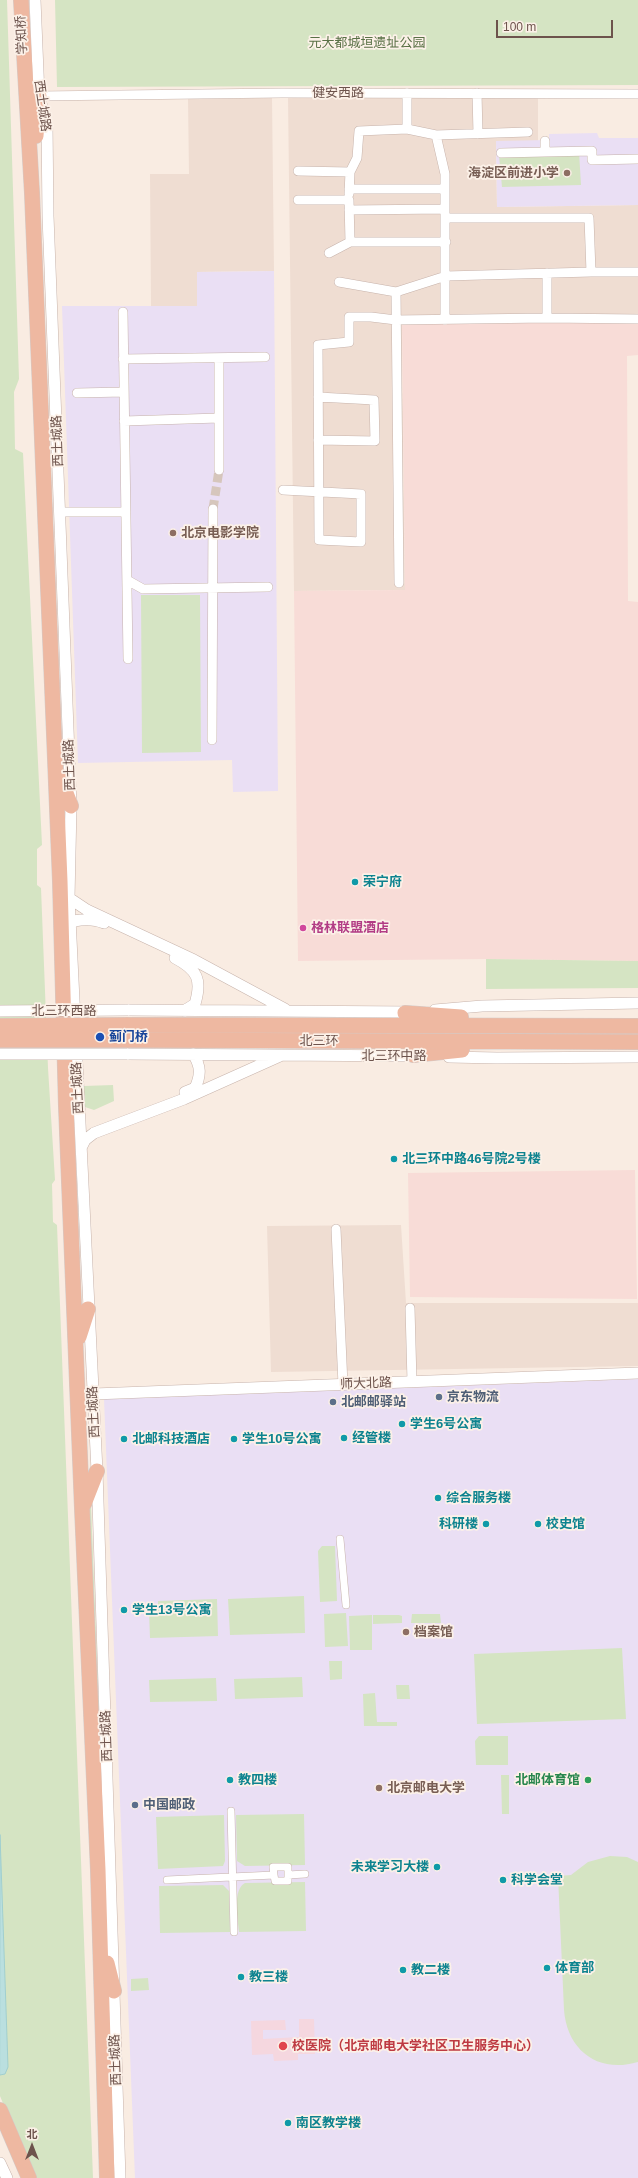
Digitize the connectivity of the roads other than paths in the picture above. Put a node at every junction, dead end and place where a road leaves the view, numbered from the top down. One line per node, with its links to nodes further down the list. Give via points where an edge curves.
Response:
1 (20, 0): 3 (highway, 学知桥)
2 (35, 0): 7 (street, 西土城路)
3 (24, 70): 20 (highway, 西土城路)
4 (407, 93): 5 (street, 健安西路); 7 (street, 健安西路); 8 (street)
5 (476, 93): 6 (street, 健安西路); 10 (street)
6 (638, 94)
7 (38, 96): 20 (highway); 52 (street, 西土城路, via 47,125 48,216)
8 (407, 129): 11 (street); 17 (street, via 359,131 357,158)
9 (528, 132): 10 (street)
10 (478, 134): 11 (street)
11 (436, 135): 19 (street, via 445,174)
12 (545, 140): 13 (street)
13 (546, 152): 14 (street); 15 (street, via 592,151 592,160)
14 (501, 153)
15 (638, 159)
16 (298, 171): 17 (street)
17 (350, 172): 18 (street)
18 (349, 189): 19 (street); 22 (street)
19 (444, 189): 24 (street)
20 (32, 193): 60 (highway, 西土城路)
21 (298, 200): 22 (street)
22 (349, 200): 23 (street)
23 (349, 210): 24 (street); 25 (street)
24 (446, 214): 26 (street); 28 (street, via 589,218)
25 (350, 242): 26 (street); 27 (street)
26 (446, 242): 31 (street)
27 (328, 253)
28 (591, 272): 29 (street); 30 (street)
29 (638, 272)
30 (547, 273): 31 (street); 35 (street)
31 (446, 276): 33 (street); 37 (street)
32 (339, 282): 33 (street)
33 (396, 292): 36 (street)
34 (123, 312): 41 (street)
35 (547, 318): 37 (street); 38 (street)
36 (396, 320): 37 (street); 44 (street, via 349,317 349,342 318,345); 55 (street)
37 (445, 320)
38 (638, 320)
39 (266, 357): 40 (street)
40 (219, 358): 41 (street); 45 (street)
41 (124, 359): 42 (street)
42 (124, 392): 43 (street); 46 (street)
43 (77, 393)
44 (318, 397): 47 (street); 47 (street, via 374,400 375,441)
45 (219, 418): 46 (street); 48 (street)
46 (124, 421): 53 (street)
47 (318, 440): 50 (street)
48 (219, 470)
49 (284, 490): 50 (street)
50 (318, 490): 50 (street, via 318,540 361,542 361,494)
51 (213, 509): 57 (street)
52 (61, 512): 53 (street); 61 (street, 西土城路)
53 (126, 512): 54 (street)
54 (127, 580): 57 (street, via 143,589); 58 (street)
55 (399, 583)
56 (268, 587): 57 (street)
57 (214, 588): 59 (street, via 211,644)
58 (128, 659)
59 (212, 740)
60 (55, 766): 61 (highway); 62 (highway, 西土城路)
61 (71, 806): 63 (street, 西土城路)
62 (60, 881): 63 (highway); 65 (highway, 西土城路)
63 (69, 898): 64 (street, 西土城路); 67 (street, via 87,910 194,960)
64 (71, 924): 65 (highway); 69 (street, via 77,920 99,921 186,964 197,976 200,988 195,1004); 85 (street, 西土城路)
65 (61, 952): 84 (highway, 西土城路)
66 (638, 1003): 70 (street, via 482,1006)
67 (287, 1010): 69 (street); 70 (street)
68 (0, 1011): 71 (street, 北三环西路, bridge)
69 (184, 1011): 71 (street)
70 (405, 1013): 73 (highway)
71 (127, 1018): 72 (highway, 北三环, bridge); 73 (highway, 北三环)
72 (0, 1026)
73 (600, 1026): 74 (highway, 北三环)
74 (638, 1026)
75 (0, 1040): 78 (highway, 北三环, bridge)
76 (638, 1042): 77 (highway, 北三环)
77 (538, 1043): 78 (highway, 北三环); 82 (highway)
78 (127, 1047): 79 (street, bridge); 80 (street, 北三环中路)
79 (0, 1054)
80 (193, 1054): 81 (street, 北三环中路); 85 (street, via 199,1063 200,1073 195,1088 108,1123 89,1126)
81 (285, 1054): 82 (street, 北三环中路); 86 (street, via 184,1099 94,1133)
82 (413, 1056): 83 (street, 北三环中路)
83 (638, 1057)
84 (66, 1106): 85 (highway); 90 (highway, 西土城路)
85 (80, 1119): 86 (street, 西土城路)
86 (82, 1146): 89 (street, 西土城路)
87 (336, 1229): 93 (street)
88 (410, 1308): 92 (street)
89 (88, 1309): 90 (highway); 94 (street, 西土城路)
90 (76, 1345): 96 (highway, 西土城路)
91 (638, 1373): 92 (street, 师大北路)
92 (412, 1382): 93 (street, 师大北路)
93 (343, 1384): 94 (street, 师大北路)
94 (94, 1394): 95 (street, 西土城路)
95 (97, 1471): 96 (highway); 107 (street, 西土城路)
96 (82, 1508): 100 (highway, 西土城路)
97 (340, 1539): 98 (street, via 338,1574 344,1579)
98 (346, 1605)
99 (231, 1811): 104 (street)
100 (98, 1870): 107 (highway, via 106,1958); 112 (highway, 西土城路)
101 (305, 1874): 103 (street)
102 (274, 1875): 103 (street, via 275,1882 288,1882); 103 (street, via 274,1867 288,1867); 104 (street)
103 (288, 1875)
104 (233, 1877): 105 (street); 106 (street)
105 (167, 1880)
106 (234, 1932)
107 (114, 1991): 113 (street, 西土城路)
108 (0, 2110): 111 (highway)
109 (0, 2163): 110 (street)
110 (7, 2178)
111 (29, 2178)
112 (107, 2178)
113 (120, 2178)

